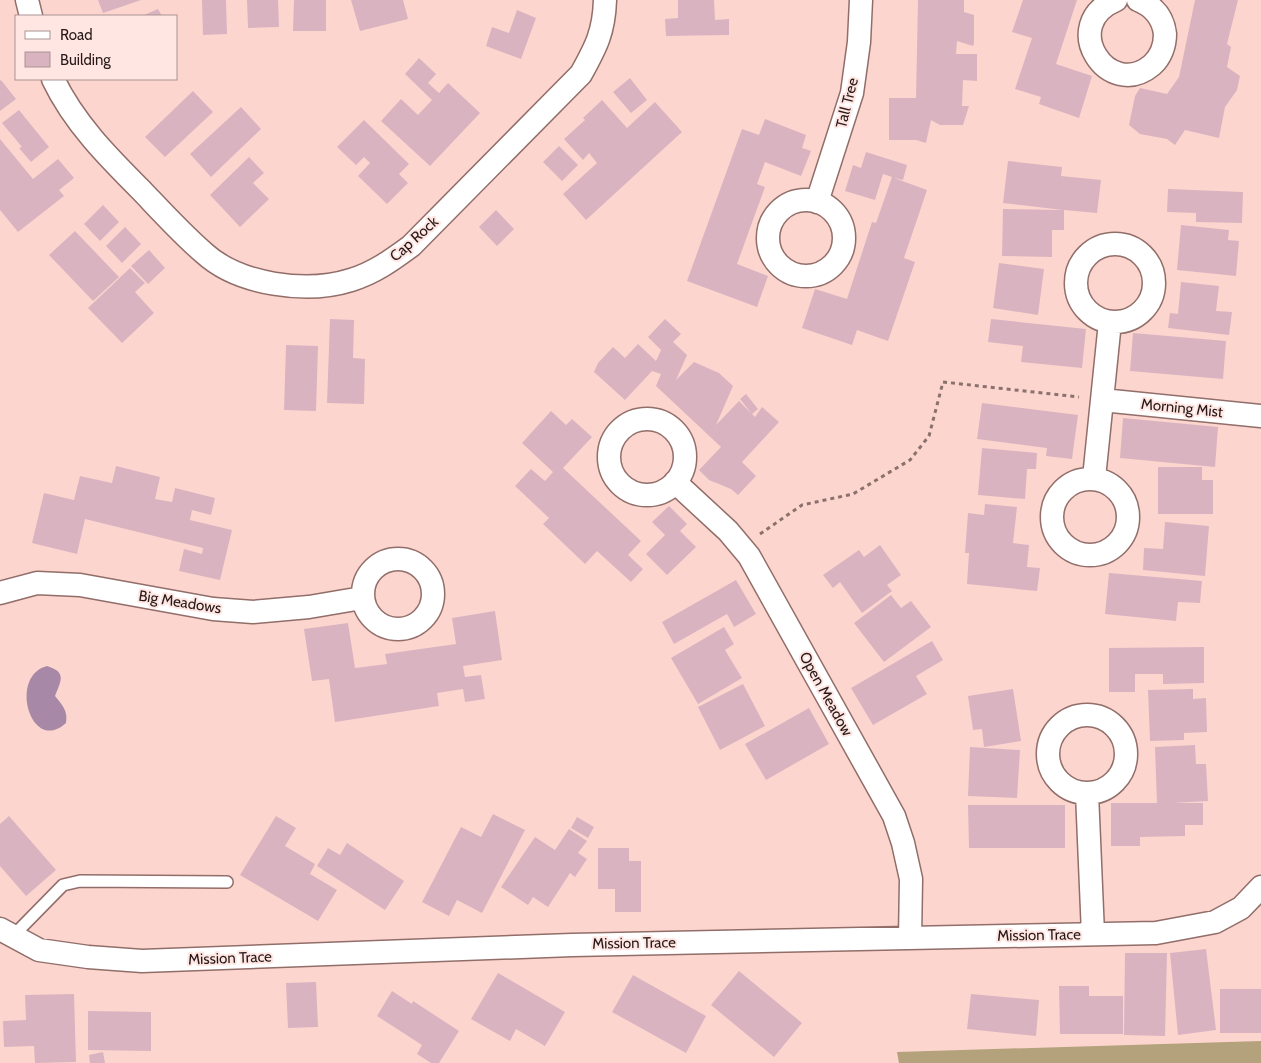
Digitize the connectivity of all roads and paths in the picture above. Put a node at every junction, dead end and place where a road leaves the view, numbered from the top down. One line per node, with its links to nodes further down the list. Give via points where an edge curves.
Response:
1 (28, 0): 6 (street)
2 (606, 0): 7 (street, Cap Rock, via 596,47 581,74 411,246 383,266 351,280 318,286 266,283 234,272 205,254 90,137 72,114)
3 (861, 0): 8 (street, Tall Tree, via 852,93)
4 (1116, 0): 5 (street, via 1095,16 1089,36 1100,62 1127,74 1154,64 1164,47 1164,27 1160,18)
5 (1138, 0)
6 (31, 15)
7 (54, 80)
8 (817, 202)
9 (1110, 322): 10 (street)
10 (1102, 400): 11 (street, Morning Mist); 12 (street); 14 (path, via 943,382 929,436 910,460 853,494 802,505)
11 (1261, 416)
12 (1094, 478)
13 (675, 482): 14 (street, Open Meadow)
14 (741, 547): 22 (street, Open Meadow, via 749,556 894,816 911,879)
15 (0, 593): 16 (street, Big Meadows, via 37,583 80,585 213,609 253,612)
16 (362, 598)
17 (1087, 793): 21 (street)
18 (227, 882): 20 (lane, via 80,881 62,885)
19 (1261, 886): 21 (street, Mission Trace, via 1241,908 1215,922 1156,932)
20 (6, 933): 22 (street, Mission Trace, via 39,950 142,961 572,945)
21 (1094, 934): 22 (street, Mission Trace)
22 (910, 938)

